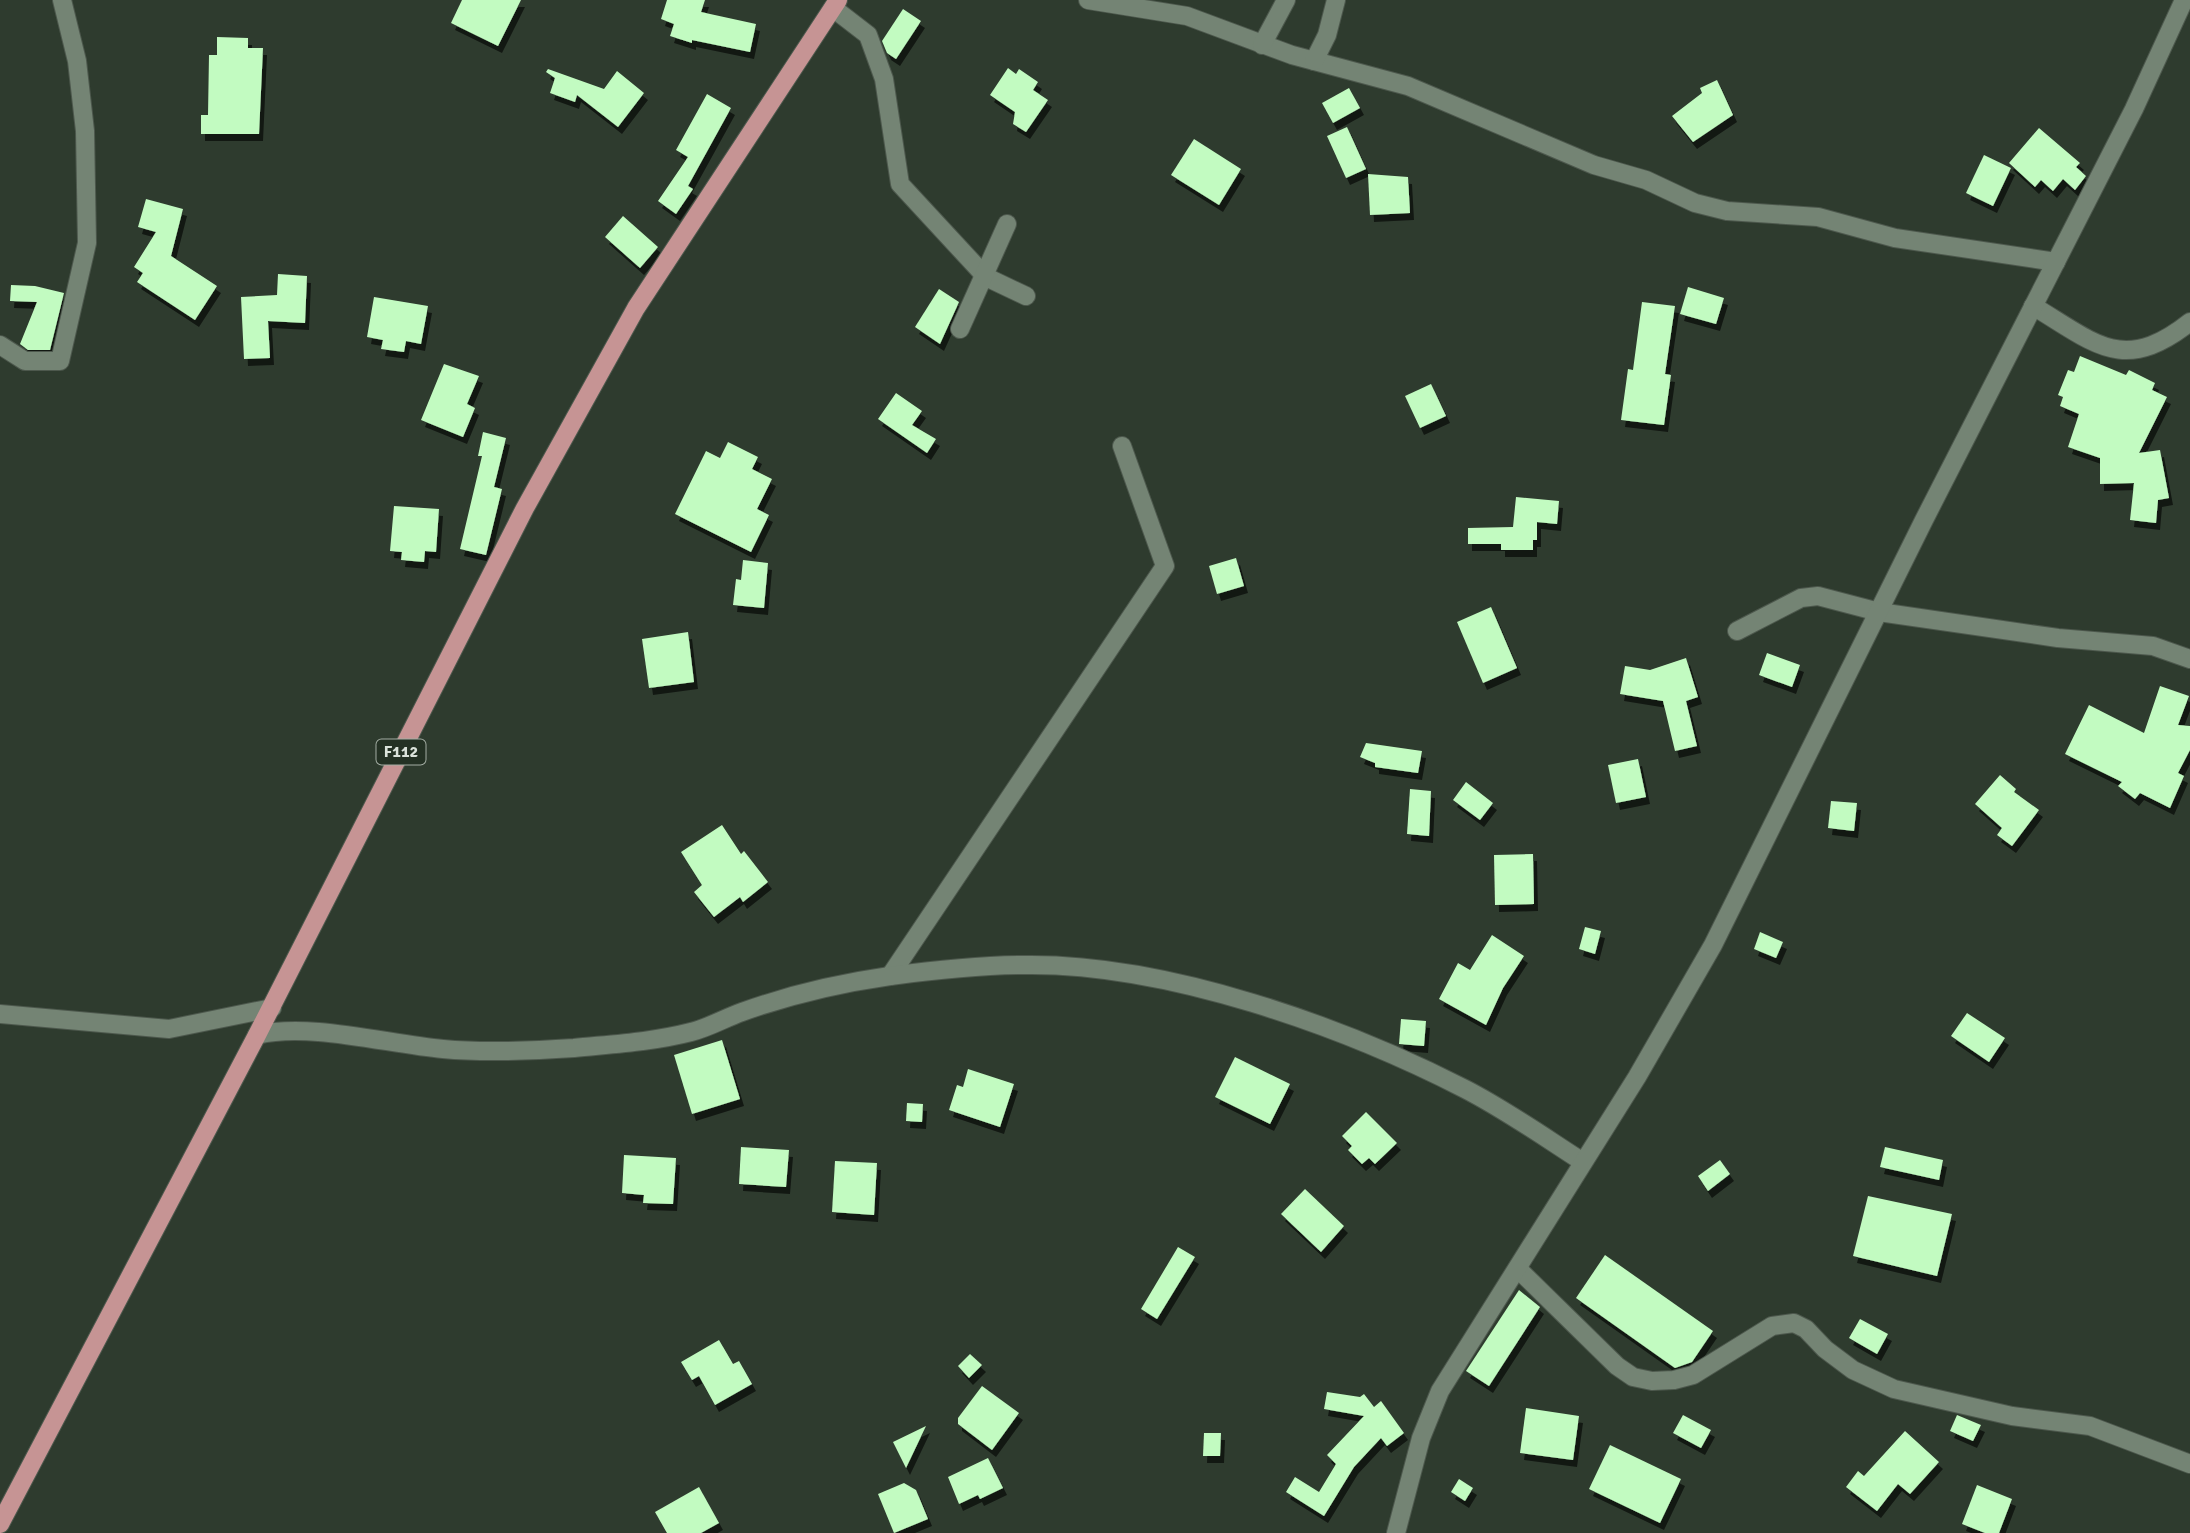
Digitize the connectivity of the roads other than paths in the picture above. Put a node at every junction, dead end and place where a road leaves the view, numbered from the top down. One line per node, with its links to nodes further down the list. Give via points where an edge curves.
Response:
1 (62, 0): 16 (street, via 77,61 84,119 88,243 60,361 25,361)
2 (1088, 0): 7 (street, via 1187,16)
3 (1286, 0): 7 (street)
4 (1336, 0): 8 (street)
5 (2184, 0): 10 (street)
6 (836, 4): 11 (street, via 868,35 884,79 900,184); 22 (main road, F112, via 636,308 525,508)
7 (1262, 44): 8 (street)
8 (1314, 61): 10 (street, via 1408,86 1594,165 1727,212 1818,217 1895,238)
9 (1007, 225): 11 (street)
10 (2056, 262): 13 (street)
11 (986, 277): 12 (street); 15 (street)
12 (1026, 296)
13 (2033, 306): 14 (street, via 2099,345 2123,353 2144,349); 18 (street)
14 (2190, 322)
15 (960, 329)
16 (0, 345)
17 (1122, 446): 21 (street, via 1165,566)
18 (1879, 612): 19 (street, via 1818,596 1801,598); 20 (street, via 2058,638 2153,646); 25 (street, via 1713,944)
19 (1737, 631)
20 (2190, 659)
21 (890, 976): 24 (street, via 815,991 744,1011 694,1032 648,1042 492,1052 292,1030); 25 (street, via 1029,965 1109,970 1182,985 1269,1010 1414,1064 1469,1091)
22 (272, 1008): 23 (street, via 169,1028); 24 (main road, F112)
23 (0, 1014)
24 (257, 1035): 28 (main road, F112)
25 (1583, 1162): 26 (street)
26 (1518, 1269): 27 (street, via 1633,1377 1652,1381 1693,1375 1772,1326 1794,1323 1853,1370 1894,1389 2012,1416 2090,1426); 29 (street, via 1440,1391 1421,1438)
27 (2190, 1464)
28 (0, 1524)
29 (1396, 1533)

